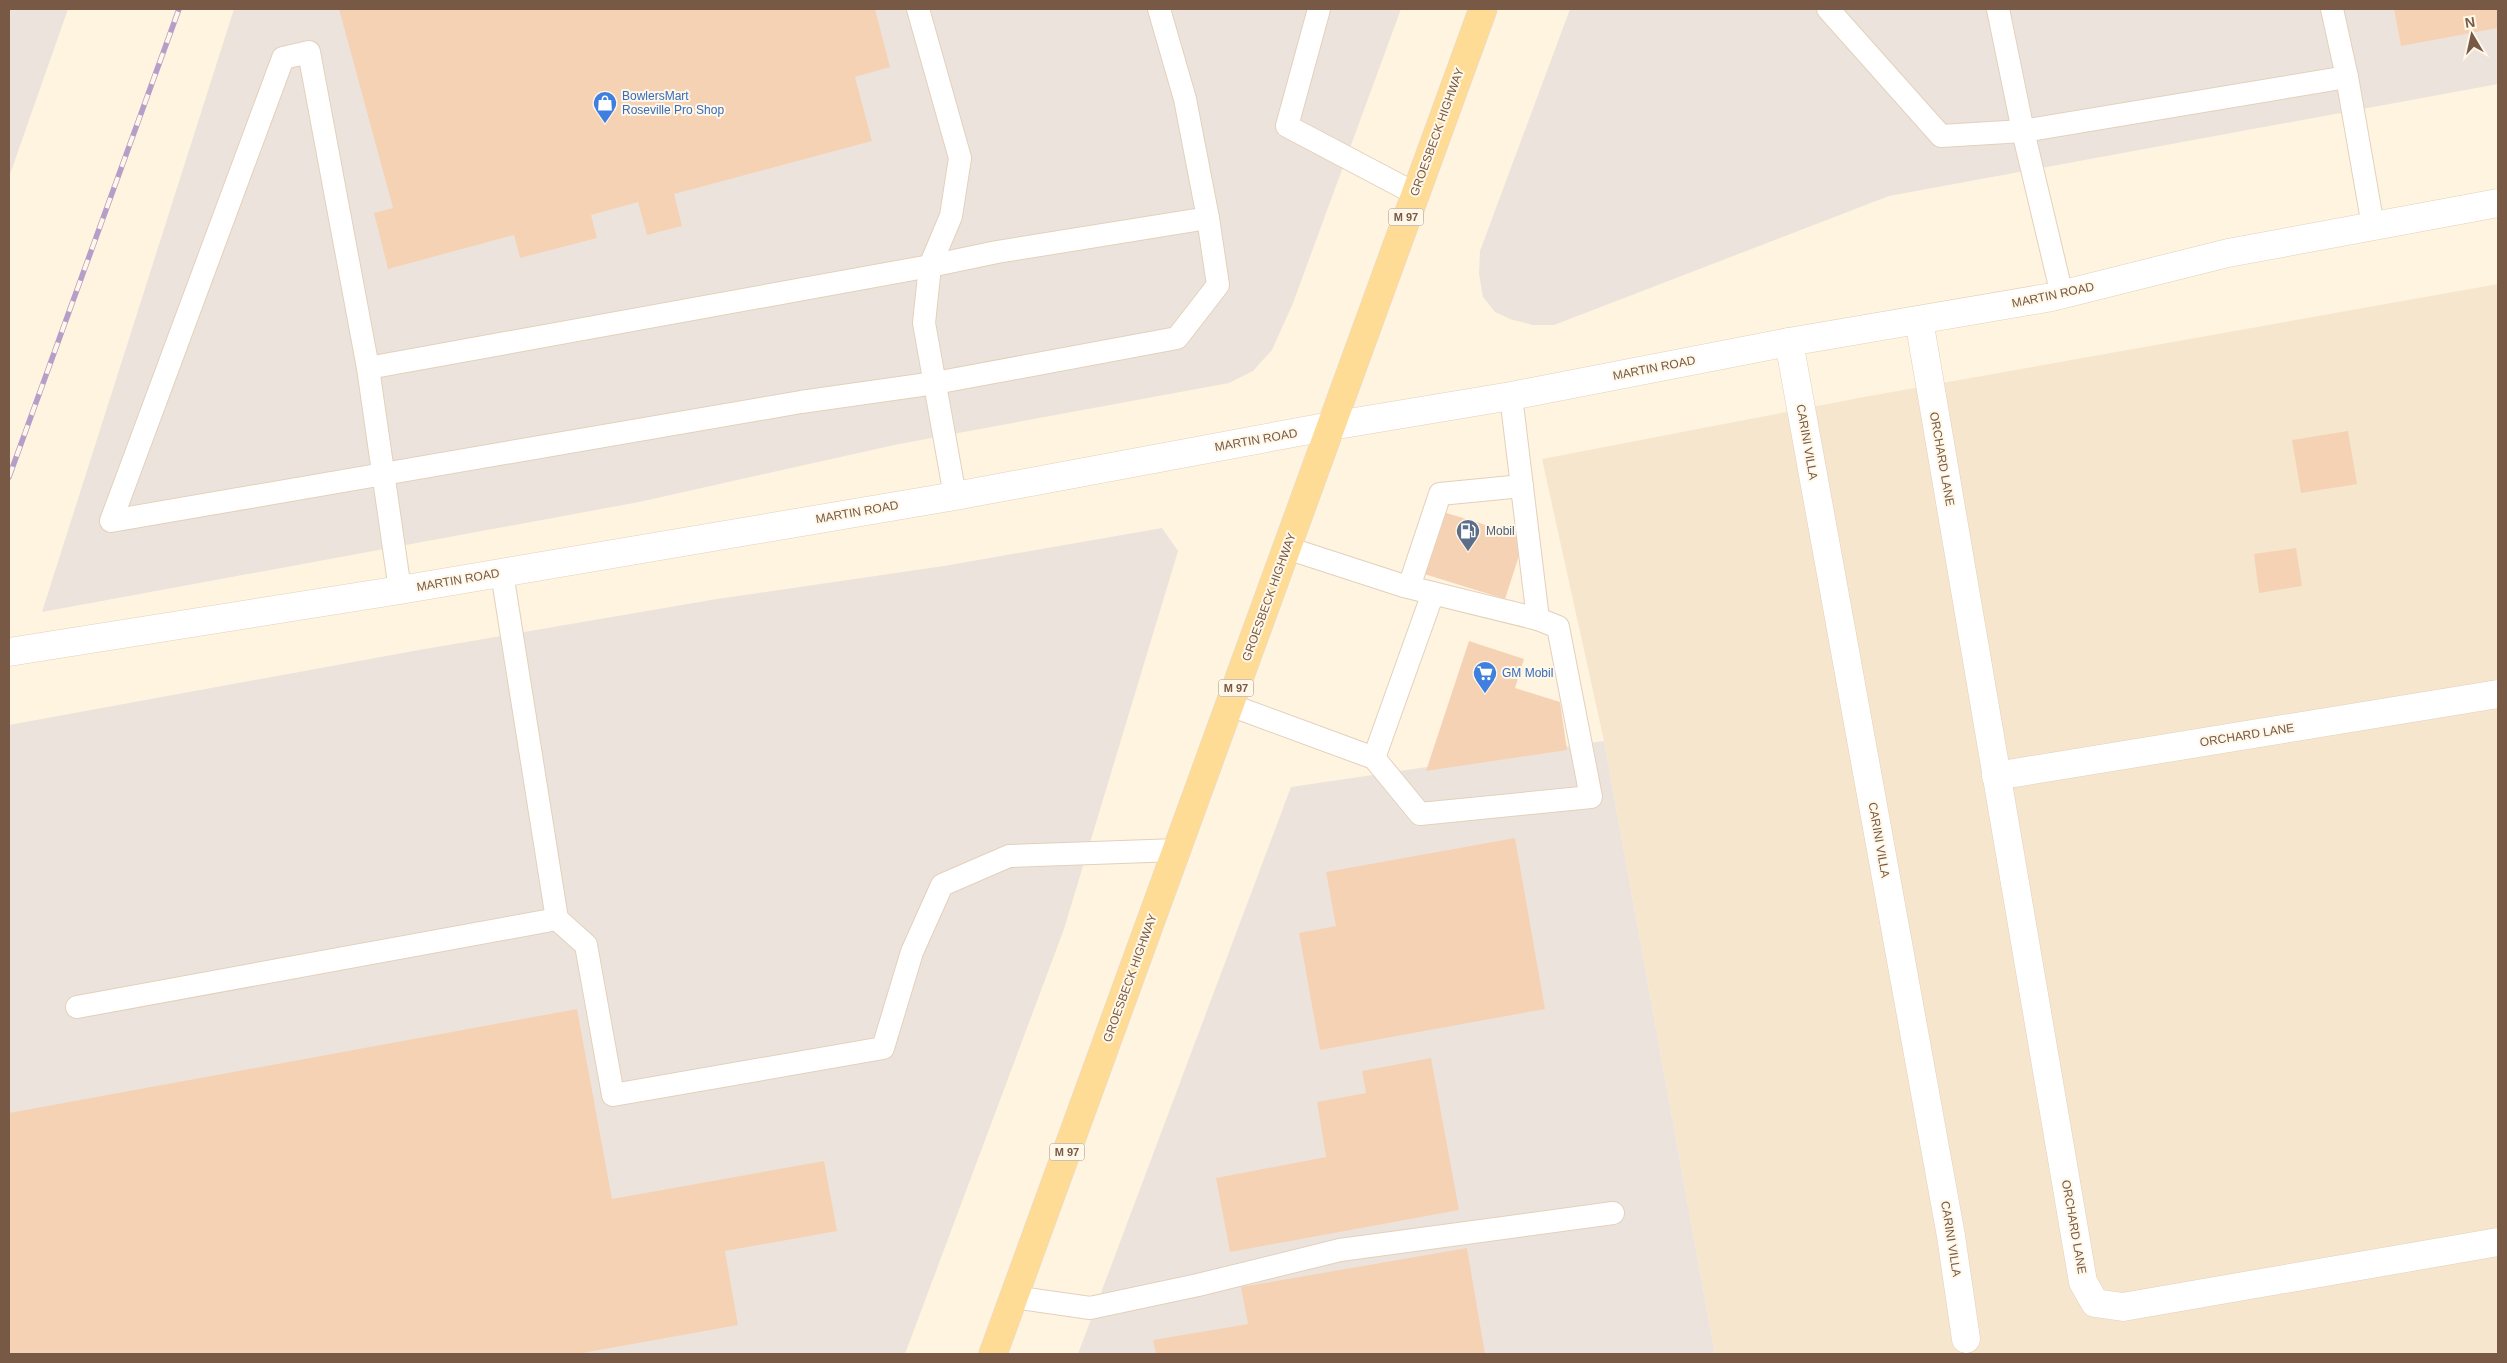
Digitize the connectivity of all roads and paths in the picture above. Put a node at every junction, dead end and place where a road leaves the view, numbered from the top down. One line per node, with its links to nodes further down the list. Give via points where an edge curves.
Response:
1 (918, 9): 14 (lane, via 960,158 951,216)
2 (1159, 9): 12 (lane, via 1186,99)
3 (1319, 9): 10 (lane, via 1287,126)
4 (1483, 9): 10 (main road, GROESBECK HIGHWAY / M 97)
5 (1828, 9): 9 (lane, via 1941,136)
6 (1998, 9): 9 (lane)
7 (2332, 9): 8 (lane)
8 (2347, 77): 9 (lane); 13 (lane)
9 (2023, 131): 15 (lane)
10 (1414, 193): 21 (main road, GROESBECK HIGHWAY / M 97)
11 (2498, 203): 13 (street, MARTIN ROAD)
12 (1208, 218): 14 (lane, via 996,252); 19 (lane, via 1218,285 1177,338)
13 (2373, 226): 15 (street, MARTIN ROAD, via 2228,253)
14 (930, 266): 18 (lane); 19 (lane, via 924,323)
15 (2062, 295): 16 (street, MARTIN ROAD)
16 (1919, 320): 17 (street, MARTIN ROAD); 35 (street, ORCHARD LANE)
17 (1788, 342): 20 (street, MARTIN ROAD); 42 (street, CARINI VILLA, via 1951,1236)
18 (368, 368): 22 (lane); 22 (lane, via 309,52 283,58 111,521)
19 (935, 383): 22 (lane, via 801,402); 24 (lane)
20 (1510, 396): 21 (street, MARTIN ROAD); 23 (lane)
21 (1331, 426): 24 (street, MARTIN ROAD); 25 (main road, GROESBECK HIGHWAY / M 97)
22 (383, 474): 28 (lane)
23 (1522, 486): 27 (lane, via 1440,494); 30 (lane)
24 (955, 496): 26 (street, MARTIN ROAD)
25 (1287, 548): 27 (lane); 33 (main road, GROESBECK HIGHWAY / M 97)
26 (502, 573): 28 (street, MARTIN ROAD); 37 (lane)
27 (1409, 587): 29 (lane)
28 (400, 590): 31 (street, MARTIN ROAD)
29 (1433, 593): 30 (lane); 34 (lane)
30 (1538, 619): 34 (lane, via 1558,627 1591,797 1420,814)
31 (9, 652)
32 (2498, 694): 35 (street, ORCHARD LANE)
33 (1230, 705): 34 (lane); 36 (main road, GROESBECK HIGHWAY / M 97)
34 (1374, 758)
35 (1996, 776): 40 (street, ORCHARD LANE, via 2083,1282 2095,1303 2123,1307)
36 (1177, 850): 37 (lane, via 1009,856 942,885 912,952 883,1048 613,1095 586,945); 41 (main road, GROESBECK HIGHWAY / M 97)
37 (557, 920): 38 (lane)
38 (77, 1007)
39 (1613, 1212): 41 (lane, via 1340,1250 1090,1308)
40 (2498, 1242)
41 (1014, 1297): 43 (main road, GROESBECK HIGHWAY / M 97)
42 (1966, 1339)
43 (992, 1354)

